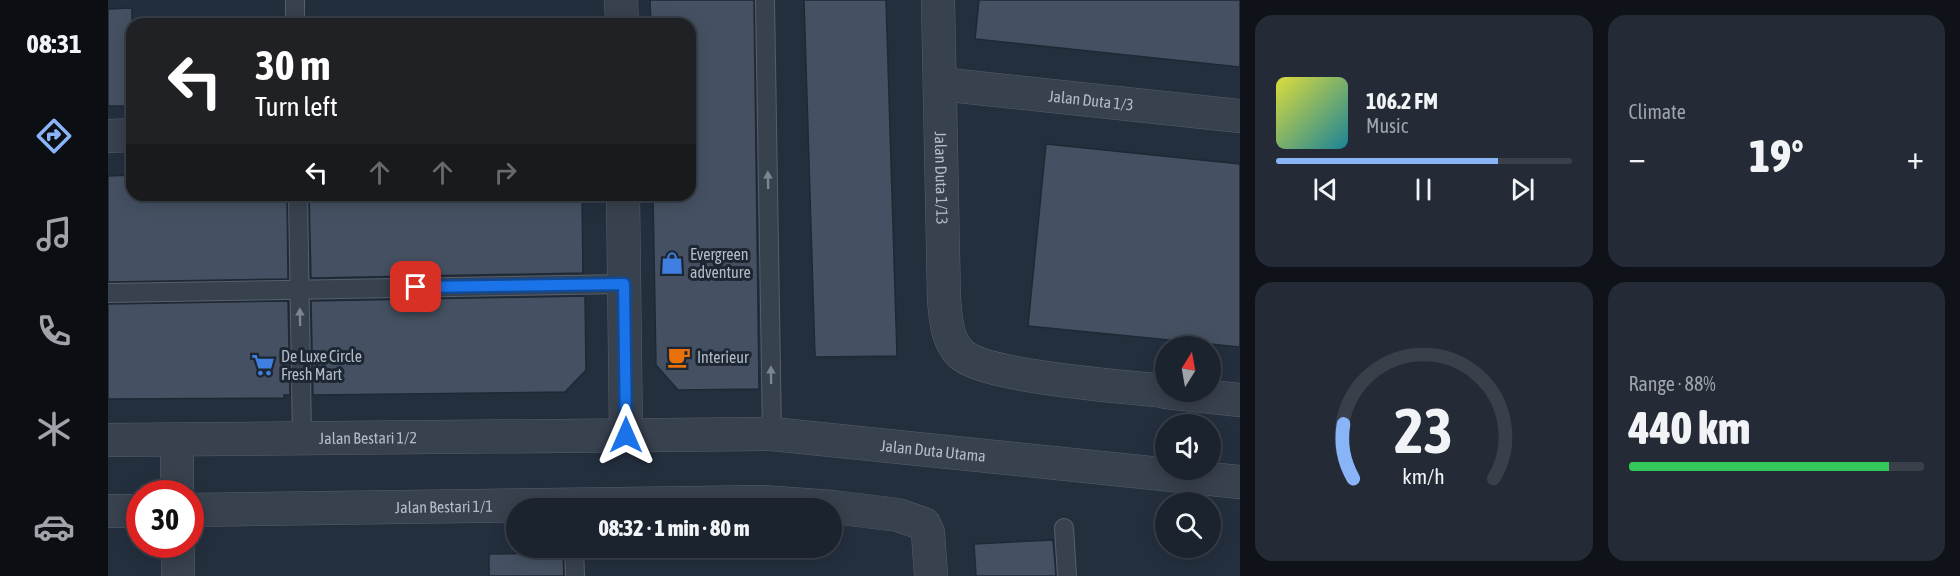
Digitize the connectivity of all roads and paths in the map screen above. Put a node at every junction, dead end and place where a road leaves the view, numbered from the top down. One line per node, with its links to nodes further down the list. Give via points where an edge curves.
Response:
1 (295, 0): 5 (lane)
2 (621, 0): 6 (street)
3 (765, 0): 19 (lane, one-way to 3)
4 (938, 0): 7 (street, Jalan Duta 1/13)
5 (296, 18)
6 (622, 18)
7 (940, 84): 8 (street, Jalan Duta 1/3); 16 (street, Jalan Duta 1/13, via 944,300 947,330 959,353 981,365 1010,373)
8 (1240, 116)
9 (126, 135): 10 (street)
10 (108, 136)
11 (298, 201): 14 (lane)
12 (623, 201): 13 (street)
13 (624, 284): 14 (lane); 20 (street)
14 (300, 290): 15 (lane); 21 (lane, one-way to 14)
15 (108, 293)
16 (1155, 391)
17 (1221, 398): 18 (street)
18 (1240, 400)
19 (772, 434): 20 (street, Jalan Duta Utama); 25 (street, Jalan Duta Utama)
20 (626, 435): 21 (street, Jalan Bestari 1/2)
21 (302, 438): 23 (street, Jalan Bestari 1/2)
22 (108, 440): 23 (street, Jalan Bestari 1/2)
23 (177, 440): 24 (street)
24 (177, 480)
25 (1240, 482)
26 (506, 508): 28 (street, Jalan Bestari 1/1)
27 (842, 508): 34 (street, Jalan Bestari 1/1, via 898,515 924,524)
28 (204, 510)
29 (108, 511): 30 (street)
30 (126, 511)
31 (1064, 528): 37 (lane)
32 (178, 558): 35 (street)
33 (574, 558): 36 (lane)
34 (930, 561)
35 (178, 576)
36 (575, 576)
37 (1067, 576)

